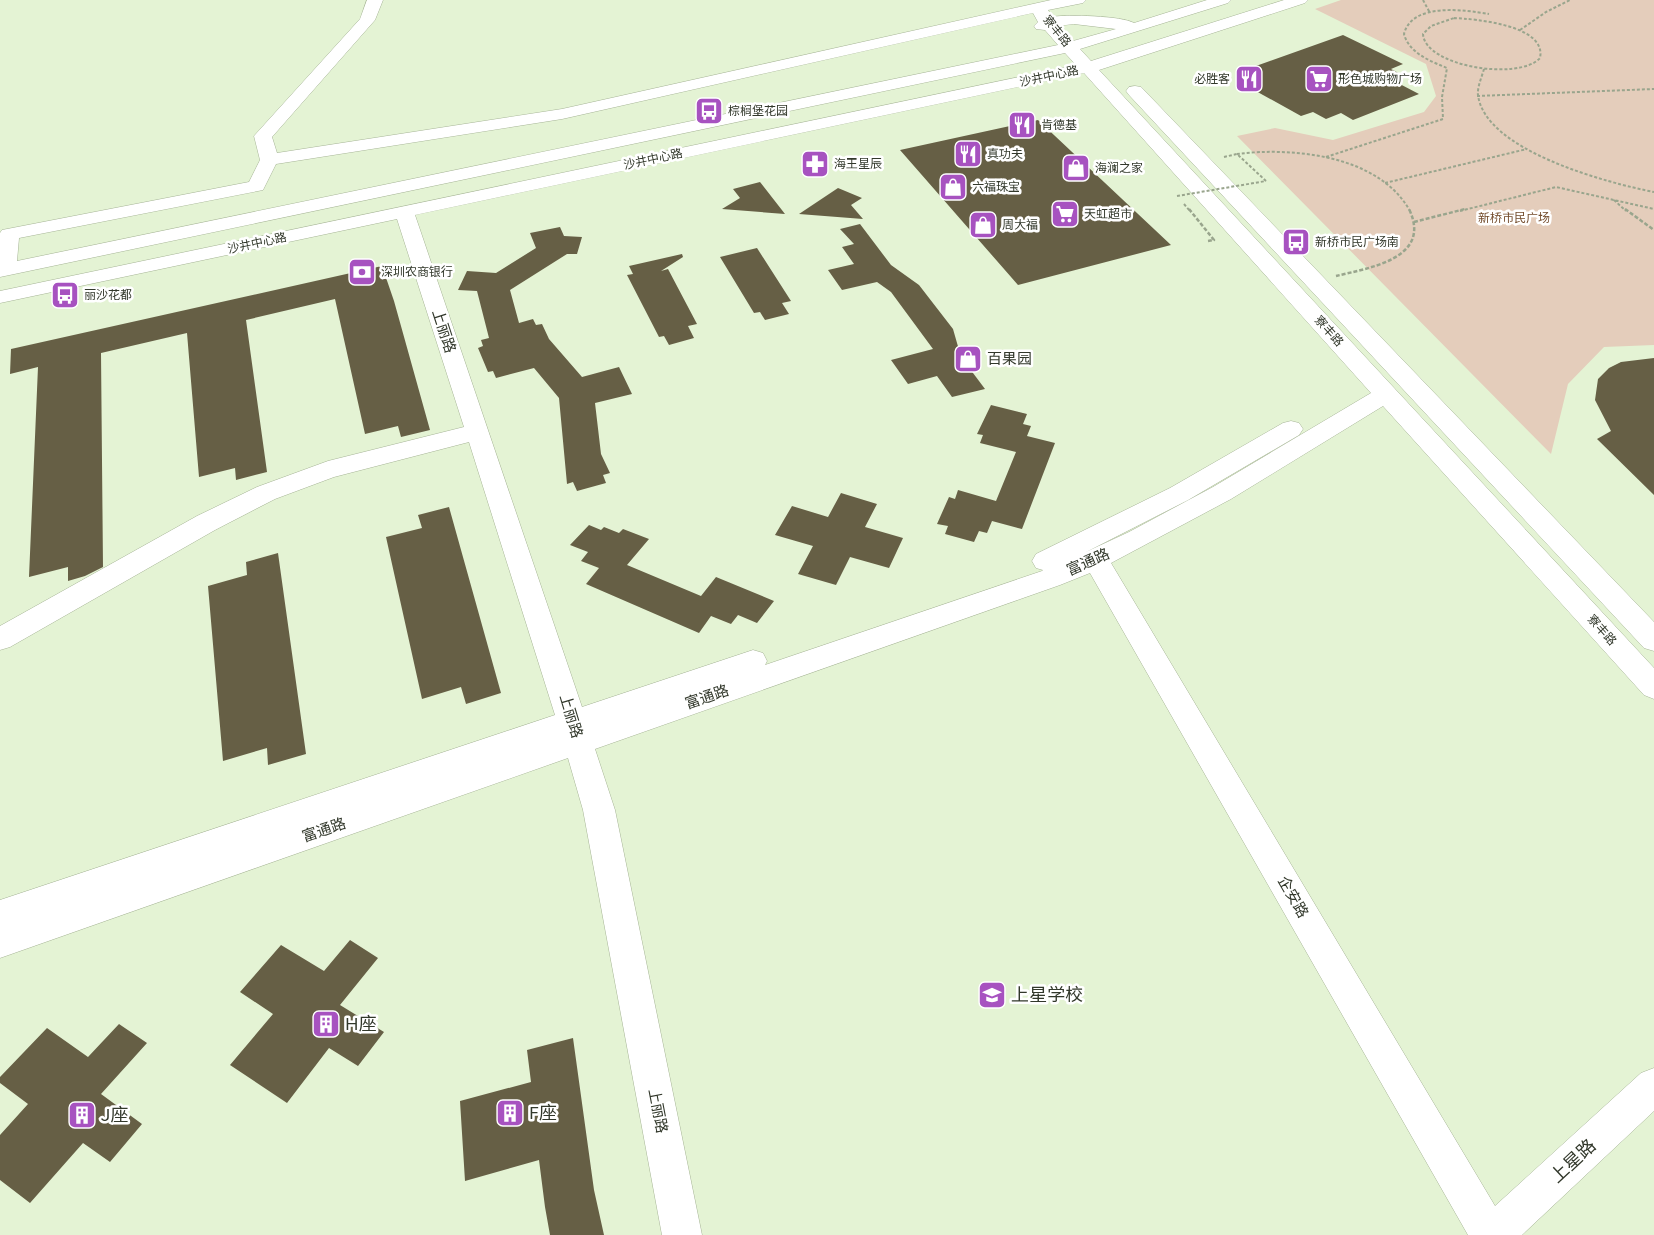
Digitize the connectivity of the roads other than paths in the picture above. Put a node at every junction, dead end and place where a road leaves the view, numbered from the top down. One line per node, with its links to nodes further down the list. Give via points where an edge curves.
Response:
1 (375, 0): 12 (street, via 367,20 263,136)
2 (1078, 0): 5 (street)
3 (1223, 0): 6 (street, 沙井中心路)
4 (1300, 0): 8 (street, 沙井中心路)
5 (1051, 16): 6 (street, via 1113,25); 7 (street, 寮丰路); 9 (street, via 1038,30 1033,45); 12 (street, via 562,114)
6 (1151, 23): 7 (street, 沙井中心路)
7 (1079, 45): 9 (street, 沙井中心路); 10 (street, 寮丰路)
8 (1162, 46): 10 (street, 沙井中心路); 11 (street, via 1151,54 1142,74 1143,95)
9 (1009, 60): 14 (street, 沙井中心路)
10 (1089, 76): 11 (street, 寮丰路); 13 (street, 沙井中心路, via 1018,83)
11 (1138, 108): 16 (street, 寮丰路); 20 (street, 寮丰路, via 1315,282)
12 (269, 160): 14 (street, via 256,186 9,234)
13 (404, 212): 15 (street, 沙井中心路); 17 (street, 上丽路)
14 (3, 270)
15 (0, 297)
16 (1380, 388): 18 (street, 富通路, via 1202,504); 21 (street, 寮丰路); 22 (street, 富通路, via 1079,546)
17 (477, 432): 19 (street, via 328,470 266,493 206,523); 22 (street, 上丽路)
18 (1095, 559): 22 (street, 富通路, via 1030,586); 27 (street, 企安路)
19 (0, 639)
20 (1654, 640)
21 (1654, 687)
22 (576, 732): 23 (street, 富通路); 24 (street, 富通路); 26 (street, 上丽路, via 599,810)
23 (0, 916)
24 (0, 942)
25 (1654, 1086): 27 (street, 上星路)
26 (682, 1235)
27 (1492, 1235)

